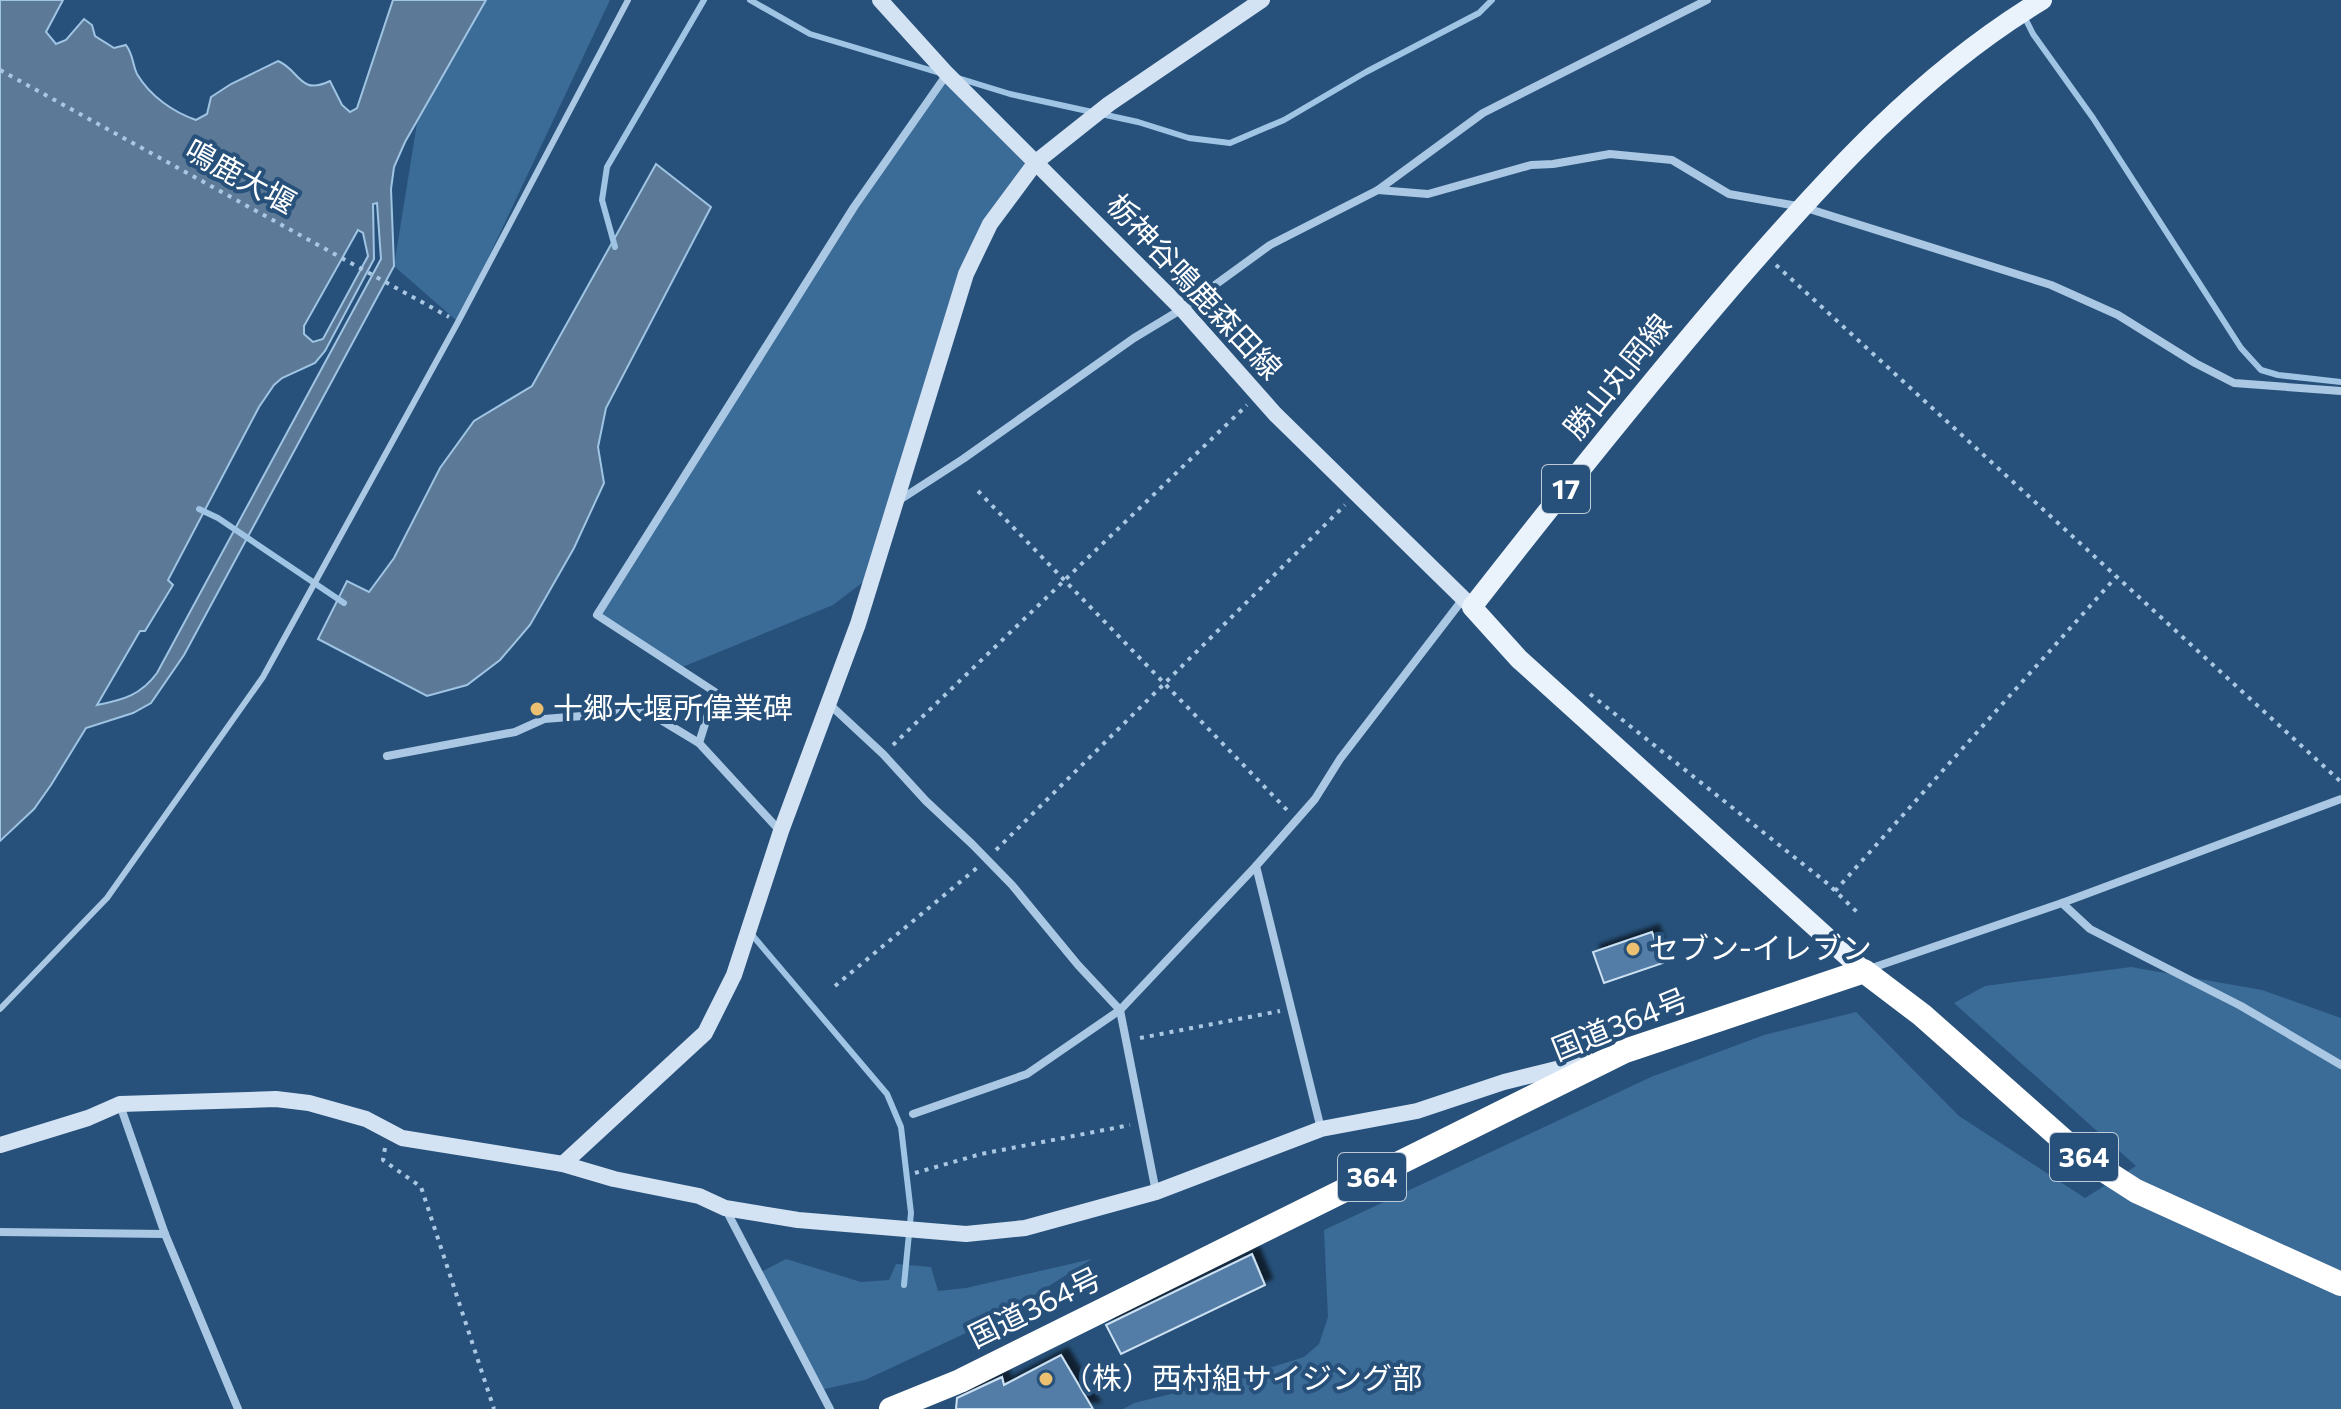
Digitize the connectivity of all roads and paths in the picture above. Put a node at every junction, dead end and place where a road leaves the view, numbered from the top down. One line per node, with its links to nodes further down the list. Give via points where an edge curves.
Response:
1 (628, 0): 13 (lane)
2 (880, 0): 7 (street, 栃神谷鳴鹿森田線)
3 (1262, 0): 8 (street, via 1109,104)
4 (1707, 0): 9 (street, via 1483,113)
5 (2042, 0): 10 (main road, 勝山丸岡線 / 17, via 1925,83)
6 (0, 70): 13 (path, 鳴鹿大堰)
7 (947, 74): 8 (street, 栃神谷鳴鹿森田線); 23 (street, via 854,207 597,615 715,692)
8 (1036, 162): 12 (street, 栃神谷鳴鹿森田線); 18 (street, via 990,224 966,274)
9 (1378, 190): 10 (street, via 1428,194 1531,165 1610,154 1672,160 1729,194); 12 (street, via 1270,245)
10 (1803, 207): 11 (main road, 勝山丸岡線 / 17); 14 (street, via 2051,285 2118,315 2234,383)
11 (1762, 253): 19 (path); 20 (main road, 勝山丸岡線 / 17)
12 (1182, 309): 15 (street, 栃神谷鳴鹿森田線); 18 (street)
13 (458, 322): 37 (lane, via 263,677 107,898)
14 (2341, 391)
15 (1258, 395): 17 (street, 栃神谷鳴鹿森田線); 24 (path)
16 (978, 491): 28 (path)
17 (1357, 494): 20 (street, 栃神谷鳴鹿森田線); 30 (path)
18 (898, 501): 22 (street)
19 (2116, 576): 26 (path); 32 (path)
20 (1467, 603): 28 (street); 35 (main road, via 1519,659)
21 (1588, 692): 32 (path)
22 (827, 702): 24 (street); 29 (street)
23 (699, 743): 25 (street, via 646,711 544,719 515,732); 29 (street)
24 (883, 754): 30 (street)
25 (387, 756)
26 (2341, 782)
27 (2341, 799): 33 (street)
28 (1297, 820): 31 (street)
29 (781, 831): 49 (street, via 734,975 705,1033)
30 (987, 859): 36 (path); 39 (street)
31 (1256, 866): 38 (street); 39 (street)
32 (1835, 891): 34 (path)
33 (2062, 903): 35 (street); 42 (street, via 2090,929 2241,1006)
34 (1858, 913)
35 (1864, 971): 41 (highway, 国道364号 / 364); 55 (highway, 364, via 2091,1162 2136,1191)
36 (835, 986)
37 (0, 1009)
38 (1290, 1009): 40 (path); 46 (street)
39 (1120, 1010): 40 (street); 44 (street, via 1027,1074)
40 (1126, 1041): 45 (street)
41 (1625, 1051): 46 (street, via 1417,1111); 59 (highway, 国道364号 / 364, via 960,1381)
42 (2341, 1065)
43 (120, 1104): 47 (street, via 276,1099 366,1119); 48 (street); 54 (street)
44 (913, 1114)
45 (1141, 1123): 50 (path, via 981,1154); 51 (street)
46 (1321, 1129): 51 (street)
47 (388, 1131): 49 (street, via 402,1138); 57 (path, via 383,1160 421,1187)
48 (0, 1145)
49 (563, 1164): 52 (street, via 699,1196)
50 (915, 1173)
51 (1156, 1192): 52 (street, via 1025,1228 966,1234)
52 (725, 1208): 58 (street)
53 (0, 1232): 54 (street)
54 (165, 1234): 56 (street)
55 (2341, 1284)
56 (238, 1409)
57 (494, 1409)
58 (830, 1409)
59 (891, 1409)

